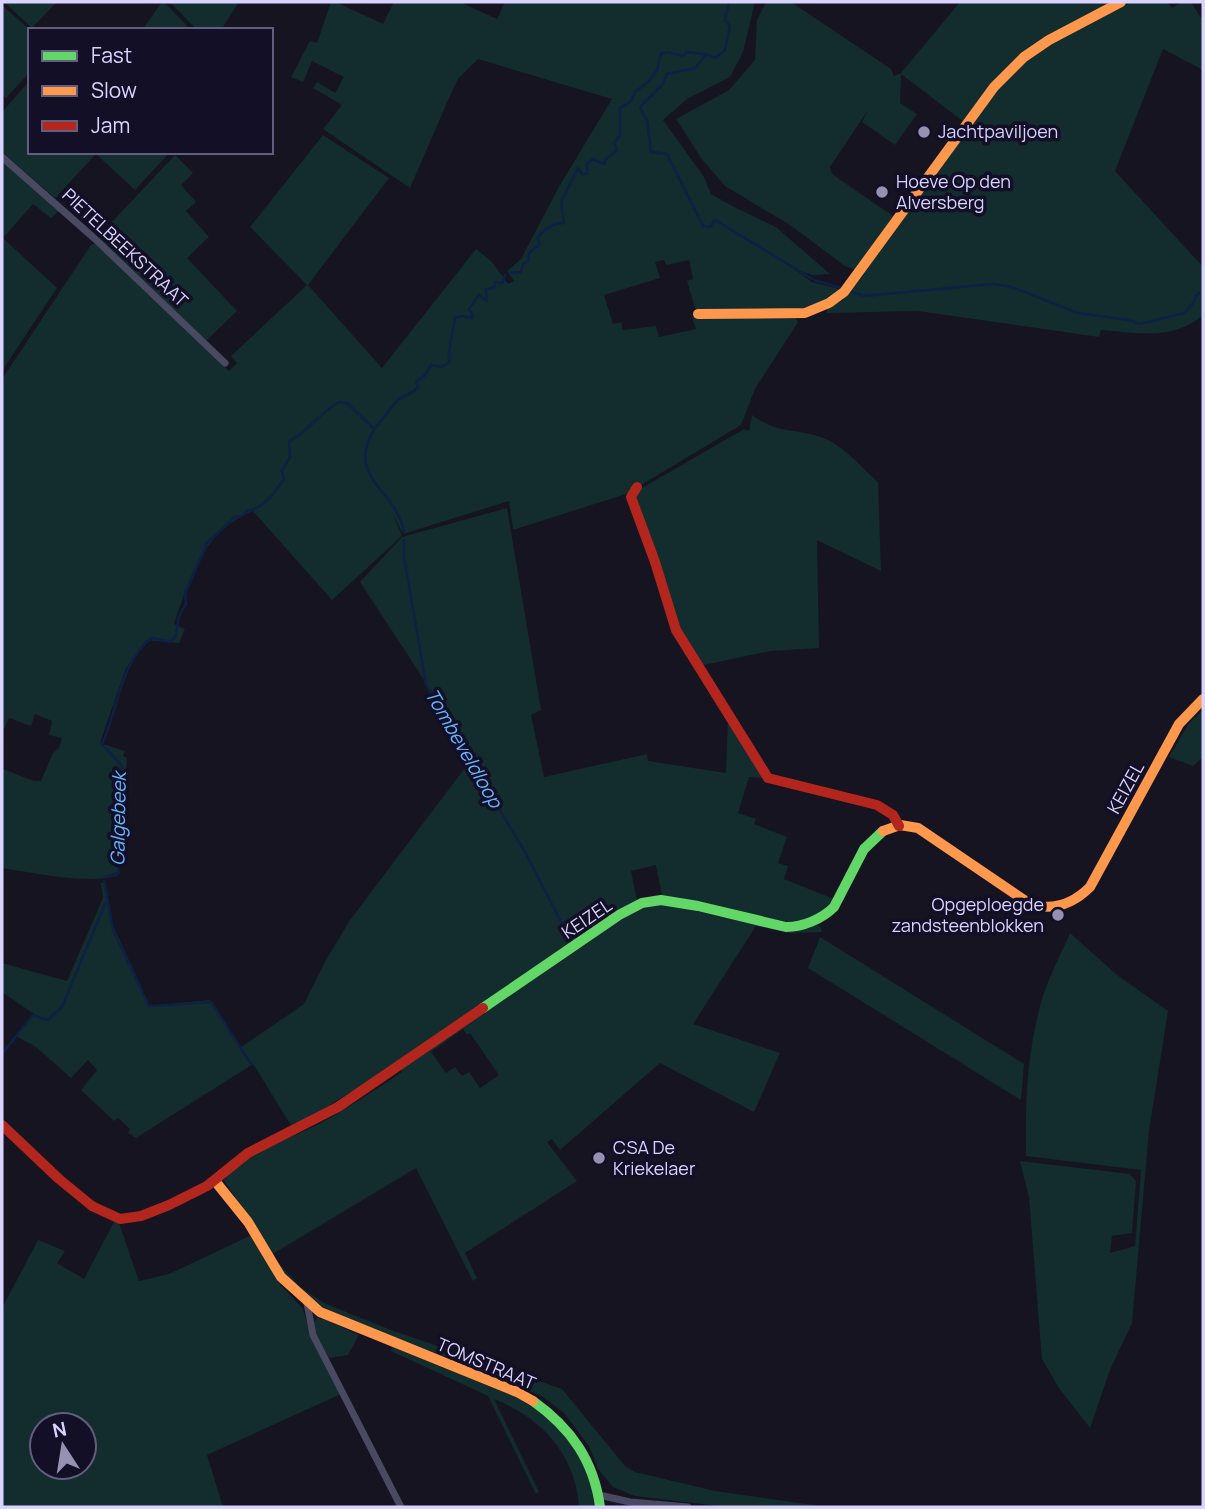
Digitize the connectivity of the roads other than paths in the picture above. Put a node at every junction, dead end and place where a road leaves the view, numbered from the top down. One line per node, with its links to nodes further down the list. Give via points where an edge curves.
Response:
1 (1121, 2): 3 (street, via 1032,51 994,87 844,292 805,313)
2 (2, 157): 4 (street, PIETELBEEKSTRAAT)
3 (698, 314)
4 (225, 363)
5 (636, 487): 7 (street, KEIZEL, via 631,497 676,630 768,778 877,806)
6 (1203, 699): 7 (street, KEIZEL, via 1179,724 1082,896 1049,908 1030,904 918,828)
7 (899, 826): 9 (street, KEIZEL, via 881,831 870,841 834,907 797,927 677,902 642,903 338,1107 236,1161)
8 (2, 1125): 9 (street, via 86,1201 119,1219 153,1212)
9 (215, 1181): 10 (street, TOMSTRAAT, via 248,1222 281,1277)
10 (307, 1303): 11 (street, TOMSTRAAT, via 542,1406 558,1418 583,1451); 12 (street, via 313,1335)
11 (599, 1495): 13 (street, TOMSTRAAT); 14 (street)
12 (401, 1507)
13 (600, 1507)
14 (688, 1507)

